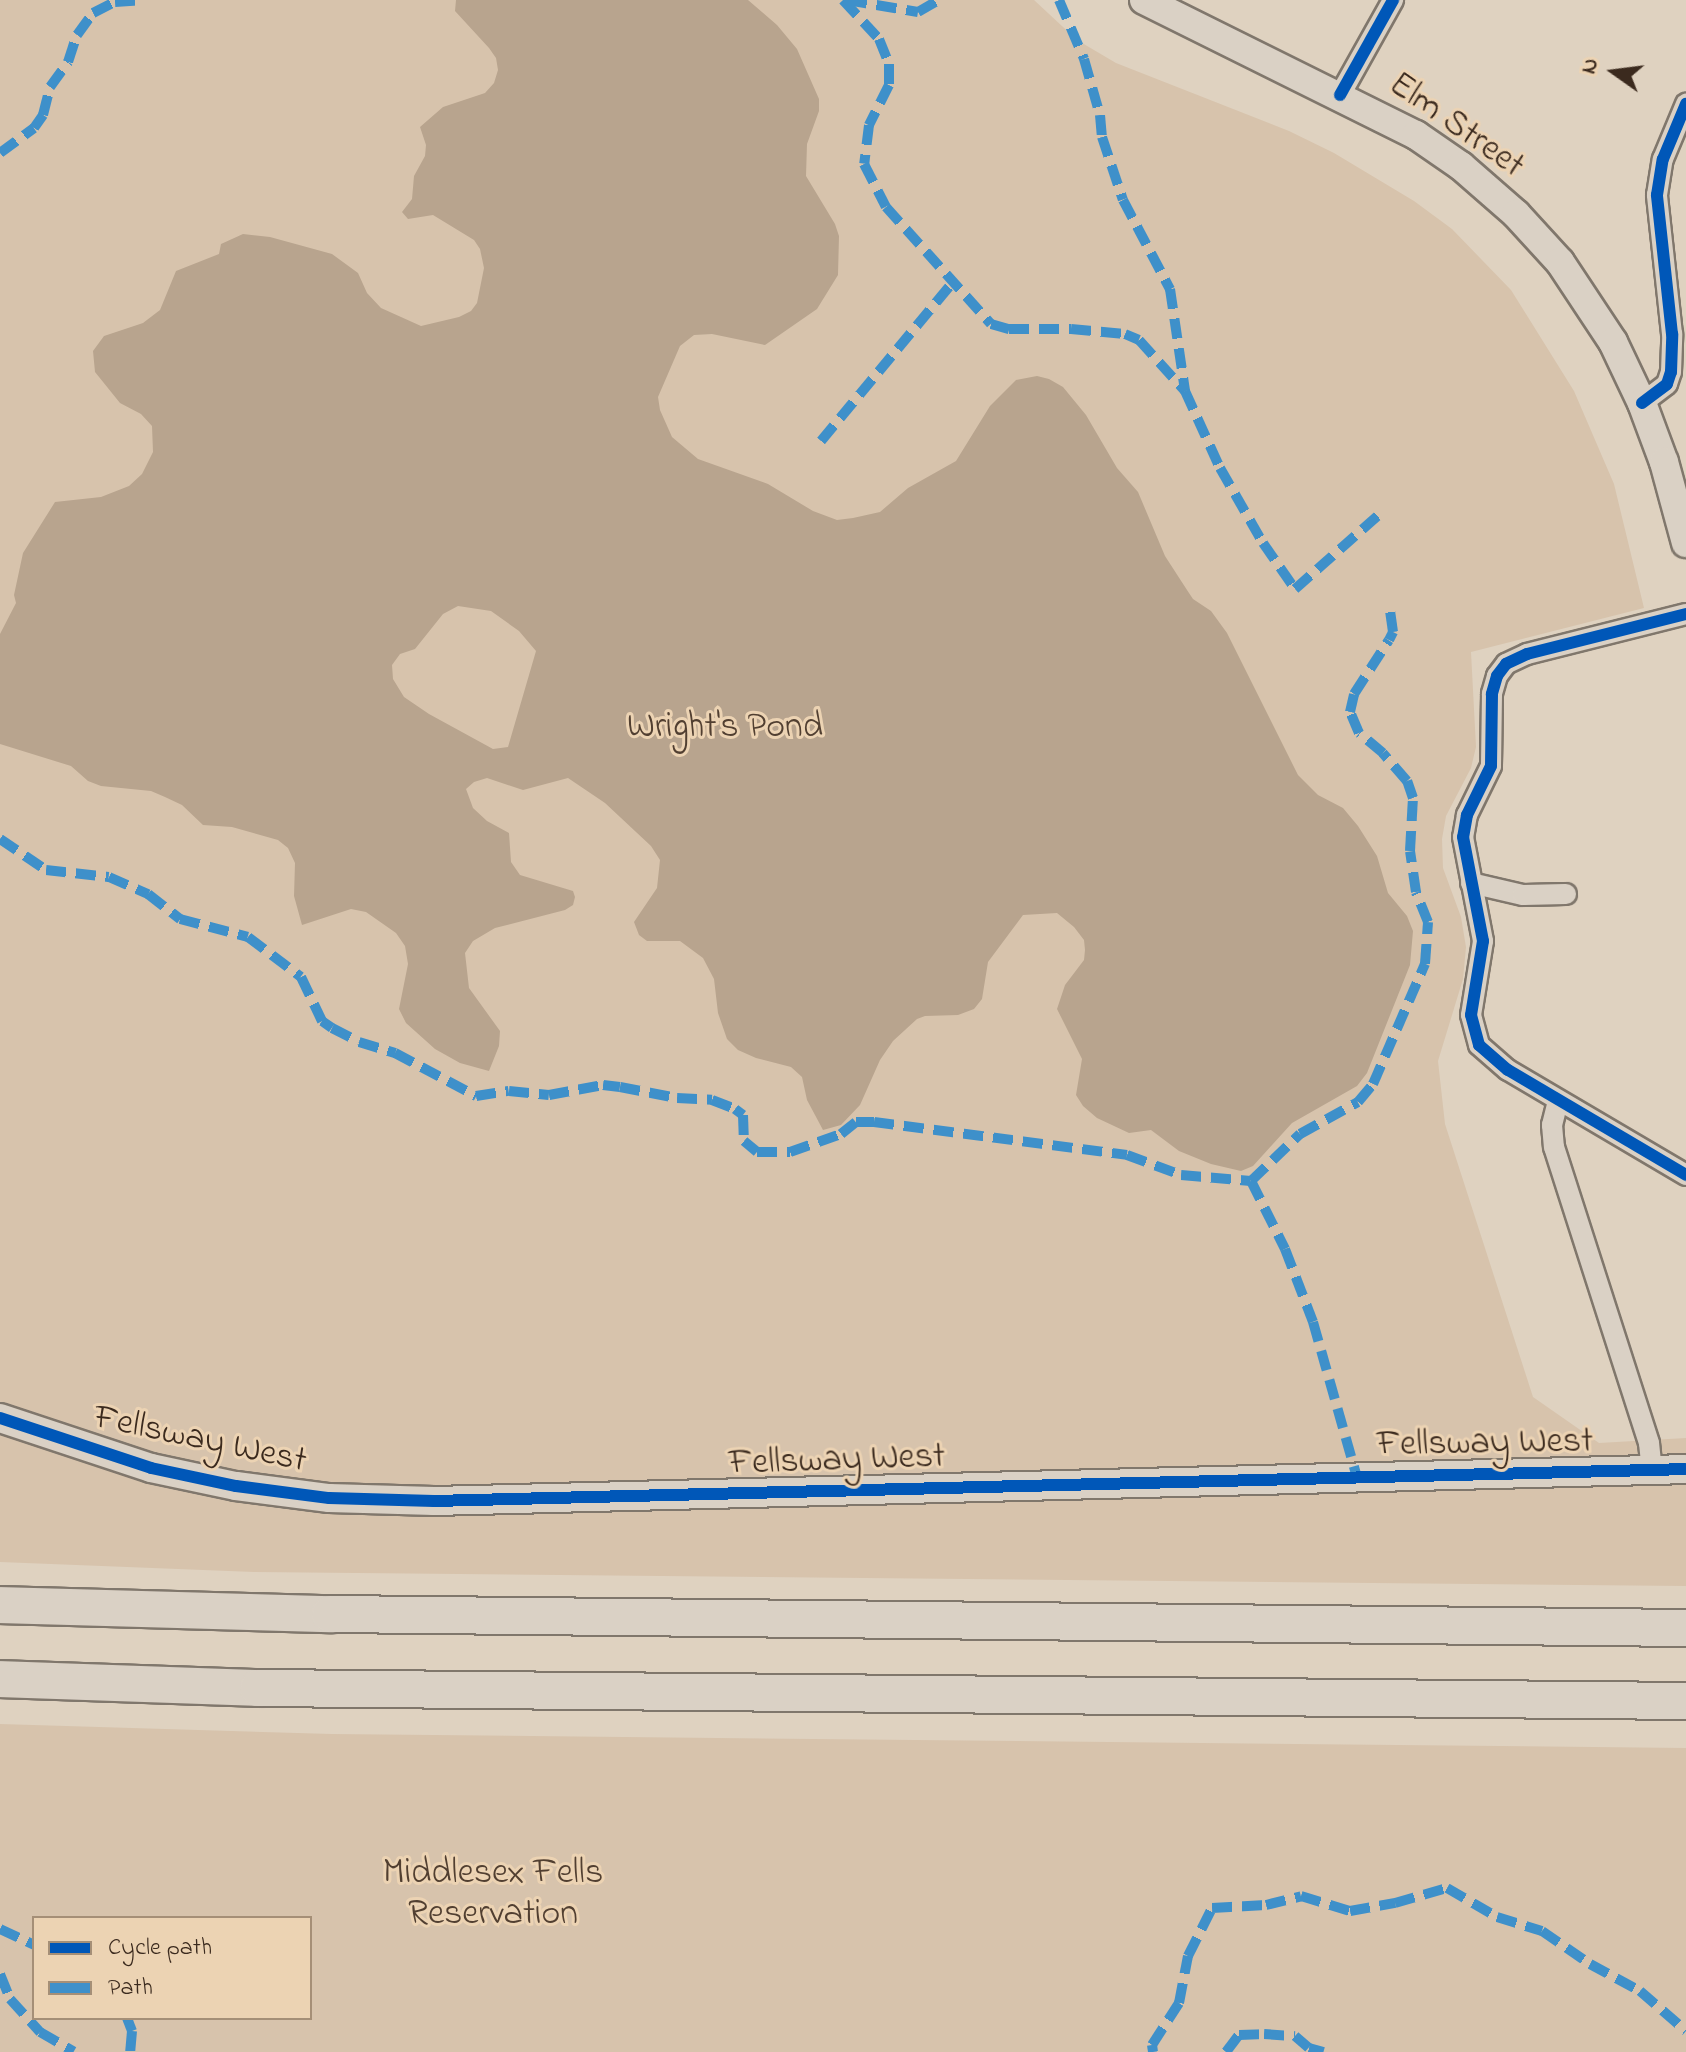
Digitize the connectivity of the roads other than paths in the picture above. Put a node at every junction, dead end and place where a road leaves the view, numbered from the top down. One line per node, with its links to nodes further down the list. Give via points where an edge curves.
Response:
1 (1144, 0): 3 (main road, Elm Street)
2 (1393, 0): 3 (street)
3 (1340, 95): 5 (main road, Elm Street, via 1461,166 1532,230 1596,315)
4 (1686, 104): 5 (street, via 1663,159 1657,195 1671,372 1667,384)
5 (1642, 403): 6 (main road, Elm Street)
6 (1686, 540)
7 (1686, 614): 8 (street, via 1527,654 1501,670 1492,694 1491,766 1464,831)
8 (1471, 883): 9 (street, via 1523,895); 10 (street, via 1484,950 1472,1010 1475,1038 1495,1061)
9 (1566, 894)
10 (1558, 1101): 11 (street); 14 (street, via 1554,1147 1649,1443)
11 (1686, 1175)
12 (0, 1418): 14 (main road, Fellsway West, via 151,1468 329,1498 491,1500)
13 (1686, 1469): 14 (main road, Fellsway West)
14 (1652, 1470)
15 (0, 1605): 16 (highway, via 411,1615)
16 (1686, 1628)
17 (0, 1679): 18 (highway, via 272,1688)
18 (1686, 1701)

